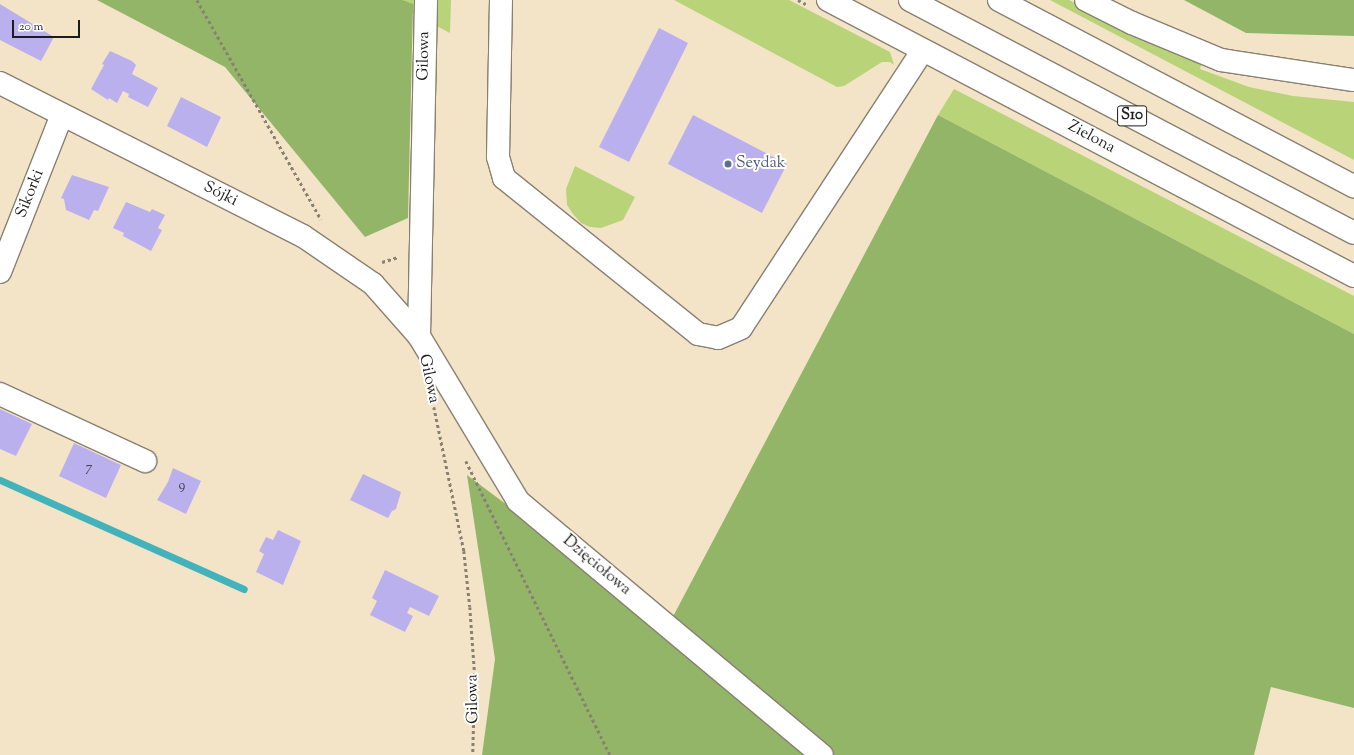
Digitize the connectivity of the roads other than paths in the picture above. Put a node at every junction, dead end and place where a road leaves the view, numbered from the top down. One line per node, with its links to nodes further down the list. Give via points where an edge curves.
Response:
1 (426, 0): 16 (main road, Gilowa)
2 (500, 0): 7 (main road, via 498,157 504,178 698,334 718,338 741,328)
3 (828, 0): 7 (main road, Zielona)
4 (910, 0): 13 (main road, S10)
5 (999, 0): 12 (main road, S10)
6 (1086, 0): 8 (main road, via 1132,23 1221,60)
7 (923, 50): 15 (main road, Zielona)
8 (1354, 80)
9 (0, 83): 10 (main road, Sójki)
10 (10, 95): 11 (main road, Sójki)
11 (62, 115): 14 (main road, Sikorki); 16 (main road, Sójki, via 303,236 373,284)
12 (1354, 186)
13 (1354, 233)
14 (0, 272)
15 (1354, 276)
16 (419, 336): 19 (main road, Dzięciołowa, via 518,501)
17 (0, 394): 18 (main road)
18 (145, 460)
19 (822, 755)

